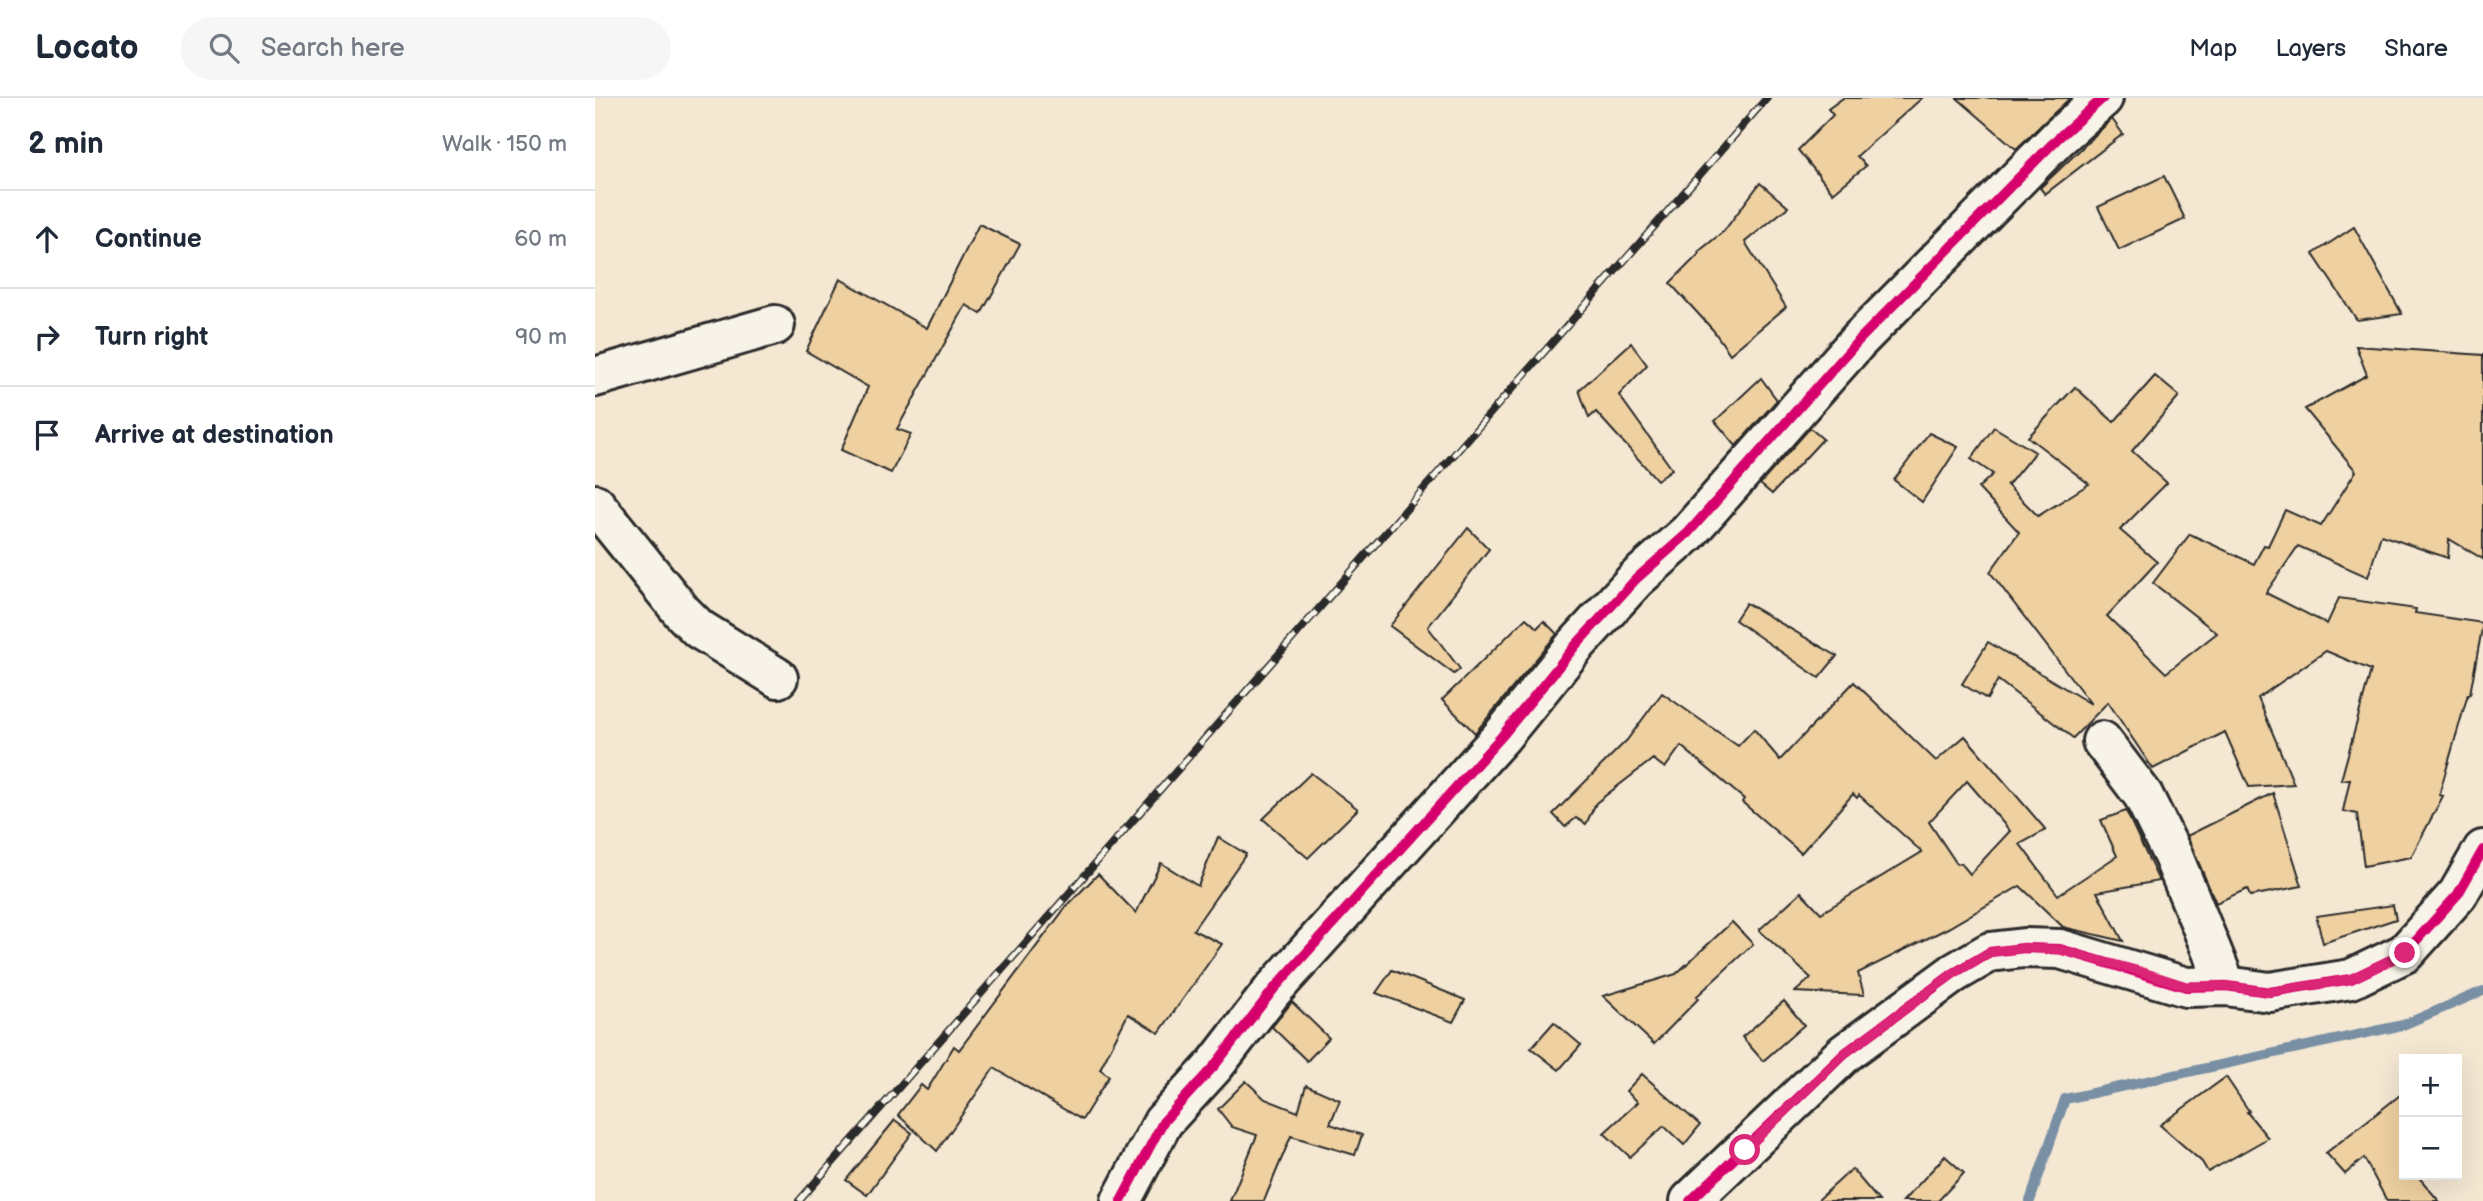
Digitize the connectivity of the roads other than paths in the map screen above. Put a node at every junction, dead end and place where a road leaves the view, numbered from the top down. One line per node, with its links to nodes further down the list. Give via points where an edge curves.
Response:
1 (2103, 98): 9 (street, via 1911,286 1688,533 1636,579 1575,646 1502,736 1282,981 1163,1122)
2 (775, 325): 3 (street)
3 (595, 377)
4 (595, 504): 5 (street, via 699,629)
5 (778, 678)
6 (2102, 741): 8 (street, via 2143,795)
7 (2483, 850): 8 (street, via 2458,894 2405,953 2351,979 2270,992)
8 (2226, 986): 10 (street, via 2186,986 2060,950 1990,952 1845,1053)
9 (1121, 1201)
10 (1690, 1201)

